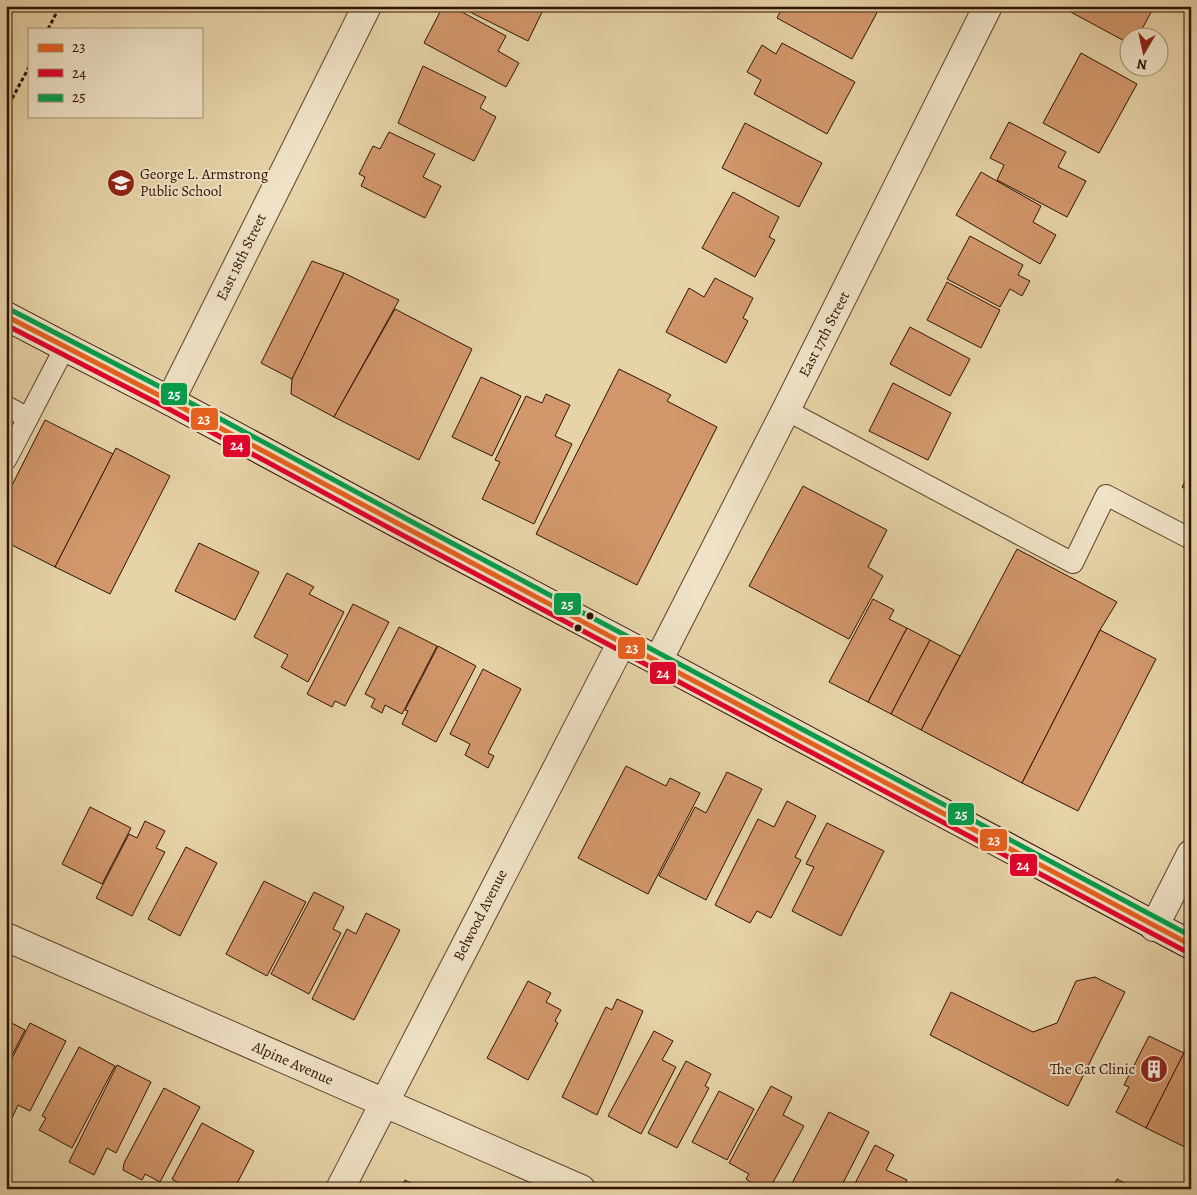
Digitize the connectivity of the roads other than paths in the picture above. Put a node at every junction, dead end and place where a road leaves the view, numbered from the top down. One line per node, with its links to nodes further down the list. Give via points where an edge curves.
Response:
1 (367, 6): 5 (street, East 18th Street)
2 (988, 6): 7 (street, East 17th Street)
3 (6, 316): 4 (street)
4 (65, 347): 5 (street); 8 (lane)
5 (170, 401): 11 (street)
6 (6, 406): 8 (lane)
7 (786, 410): 10 (lane, via 1073,563 1106,495); 12 (street, East 17th Street)
8 (28, 418): 9 (lane)
9 (6, 460)
10 (1191, 539)
11 (622, 642): 12 (street); 17 (street, Belwood Avenue)
12 (658, 661): 14 (street)
13 (1191, 854): 14 (street)
14 (1154, 927): 16 (street)
15 (6, 937): 17 (street, Alpine Avenue)
16 (1191, 945)
17 (384, 1102): 18 (street, Belwood Avenue); 19 (street, Alpine Avenue)
18 (340, 1189)
19 (581, 1189)

